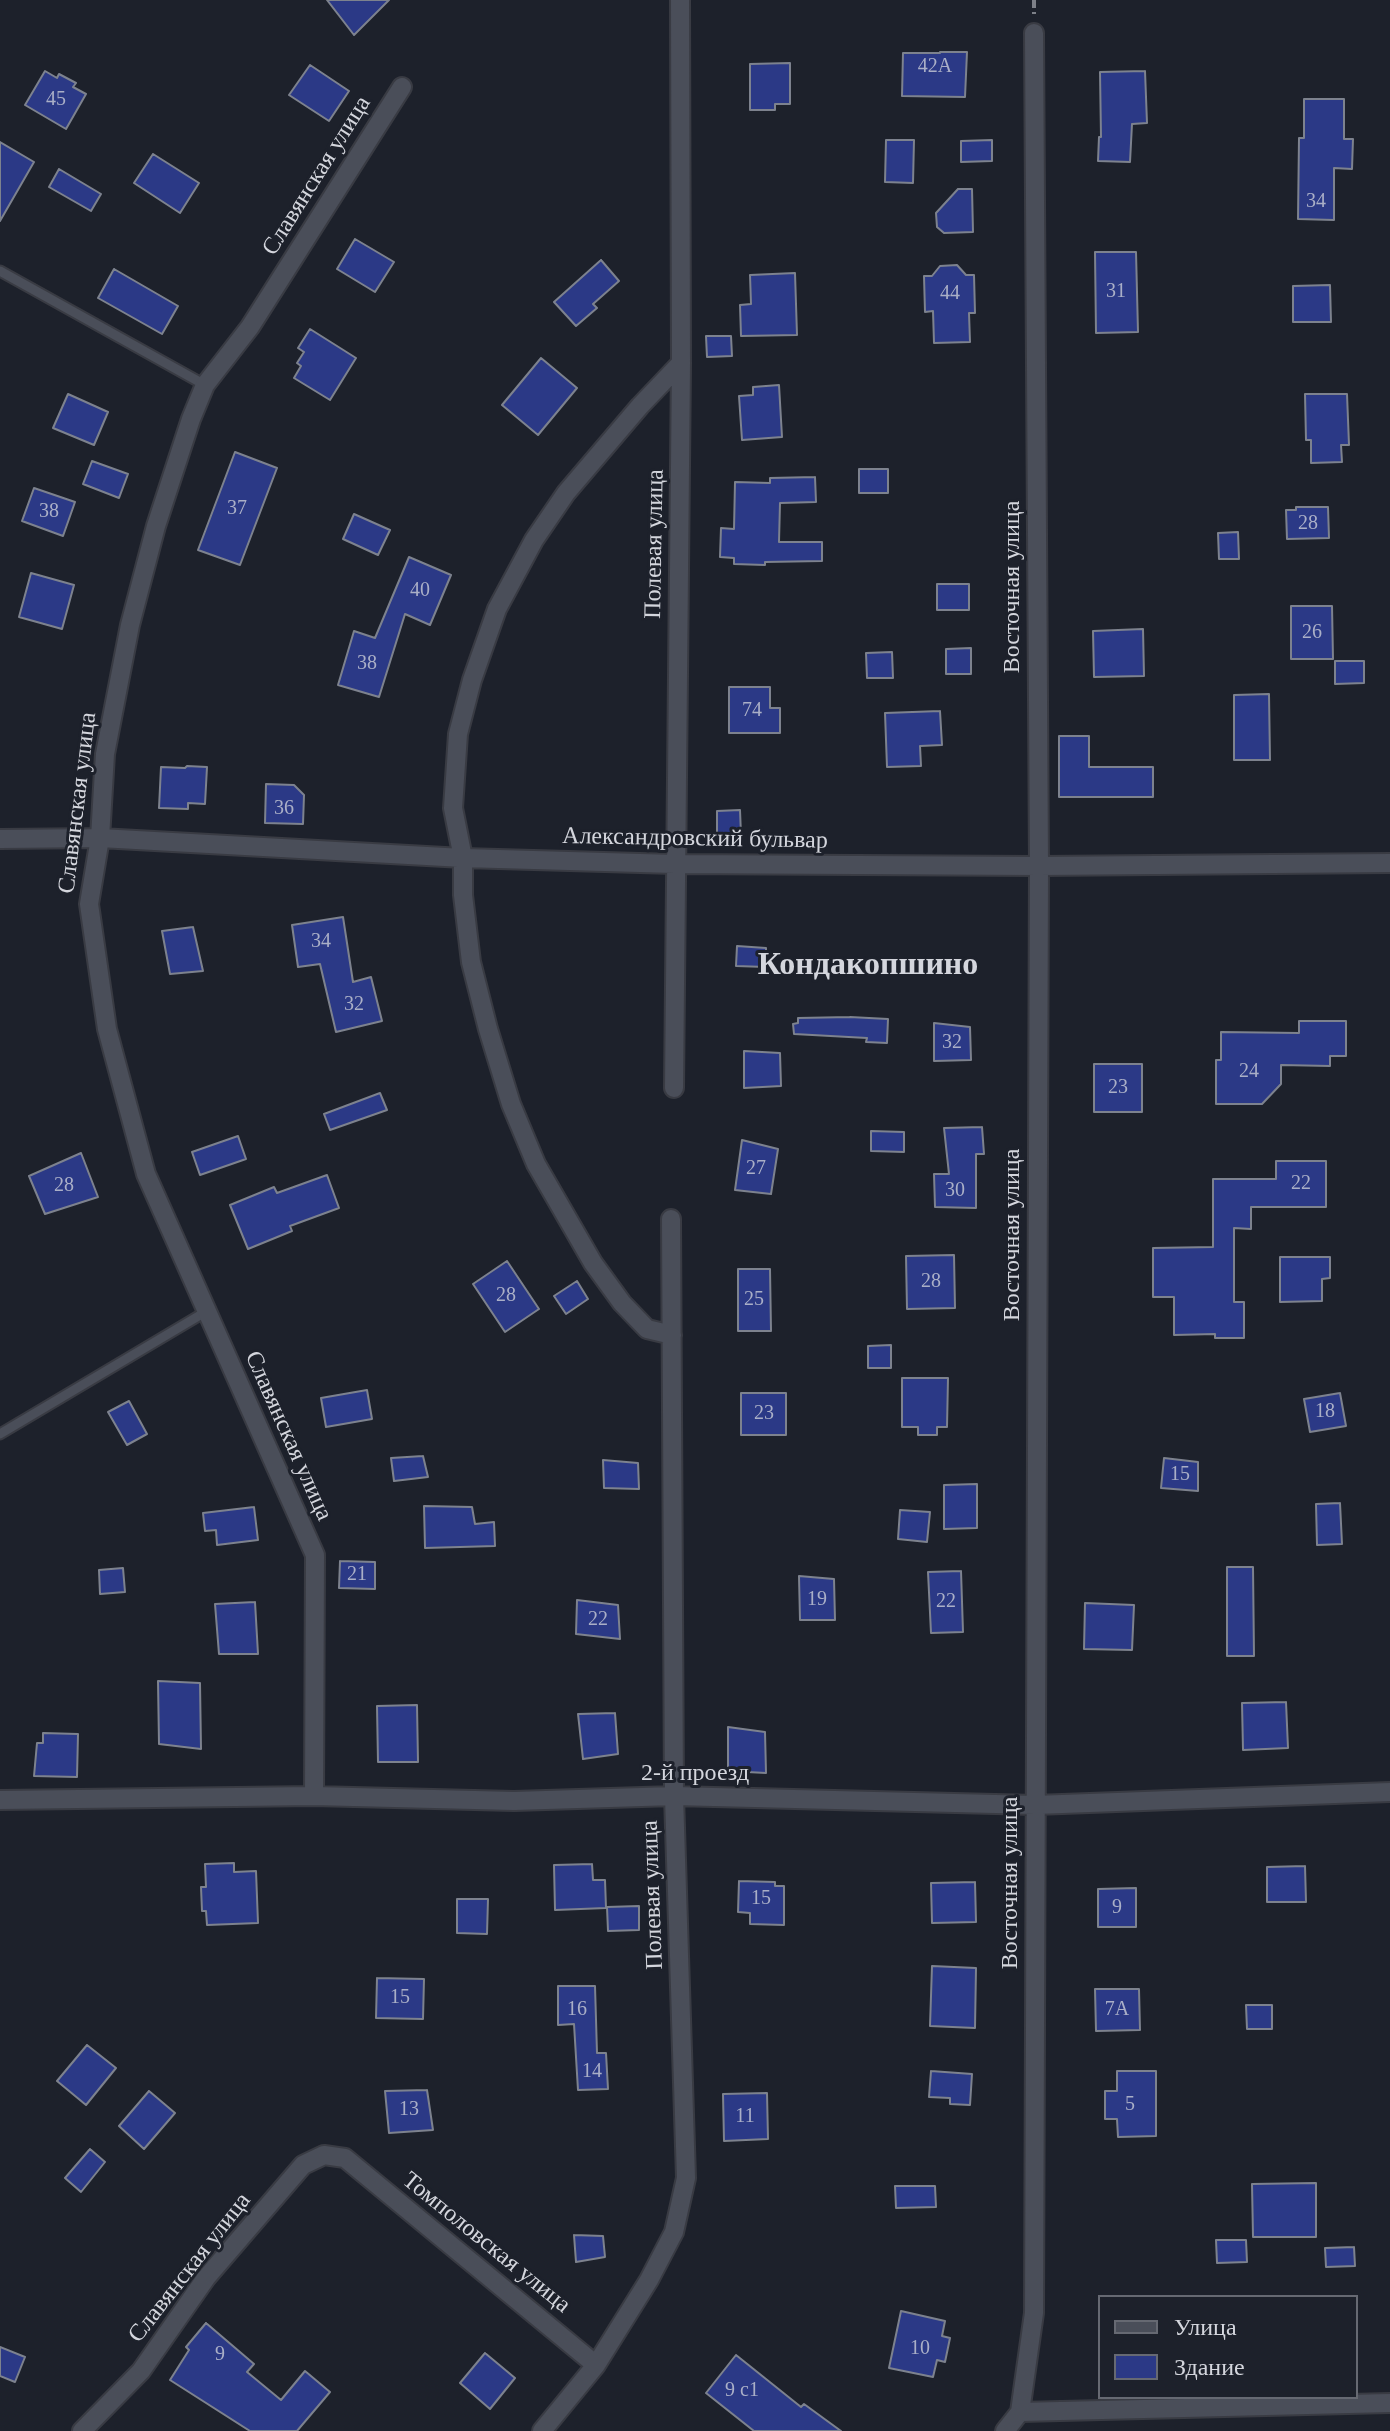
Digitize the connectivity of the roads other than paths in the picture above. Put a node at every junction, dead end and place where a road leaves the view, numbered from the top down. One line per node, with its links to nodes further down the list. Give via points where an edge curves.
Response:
1 (680, 0): 5 (street, Полевая улица)
2 (1034, 33): 12 (street, Восточная улица)
3 (402, 87): 6 (street, Славянская улица, via 250,327)
4 (0, 271): 6 (lane)
5 (681, 363): 9 (street, via 566,493 497,609 458,734 453,808); 11 (street, Полевая улица)
6 (205, 385): 7 (street, Славянская улица, via 160,513 130,625 105,754)
7 (100, 838): 8 (street, Александровский бульвар); 9 (street, Александровский бульвар); 15 (street, Славянская улица, via 89,904 107,1029 146,1174)
8 (0, 839)
9 (463, 858): 11 (street, Александровский бульвар); 16 (street, via 471,962 511,1104 536,1164 622,1303 647,1329)
10 (1390, 863): 12 (street, Александровский бульвар)
11 (675, 864): 12 (street, Александровский бульвар); 13 (street, Полевая улица)
12 (1039, 866): 22 (street, Восточная улица)
13 (674, 1088)
14 (671, 1219): 16 (street, Полевая улица)
15 (208, 1310): 17 (lane); 19 (street, Славянская улица, via 315,1555)
16 (672, 1335): 20 (street, Полевая улица)
17 (0, 1434)
18 (1390, 1792): 22 (street, 2-й проезд)
19 (314, 1796): 20 (street, 2-й проезд, via 514,1801); 21 (street, 2-й проезд)
20 (674, 1796): 22 (street, 2-й проезд); 24 (street, Полевая улица, via 686,2178 674,2232)
21 (0, 1800)
22 (1035, 1805): 26 (street, Восточная улица, via 1034,2313)
23 (345, 2158): 24 (street, Томполовская улица); 27 (street, Славянская улица, via 324,2155 303,2165 206,2278 141,2371)
24 (596, 2365): 28 (street, Полевая улица)
25 (1390, 2403): 26 (street)
26 (1020, 2412): 29 (street)
27 (82, 2431)
28 (542, 2431)
29 (1005, 2431)

